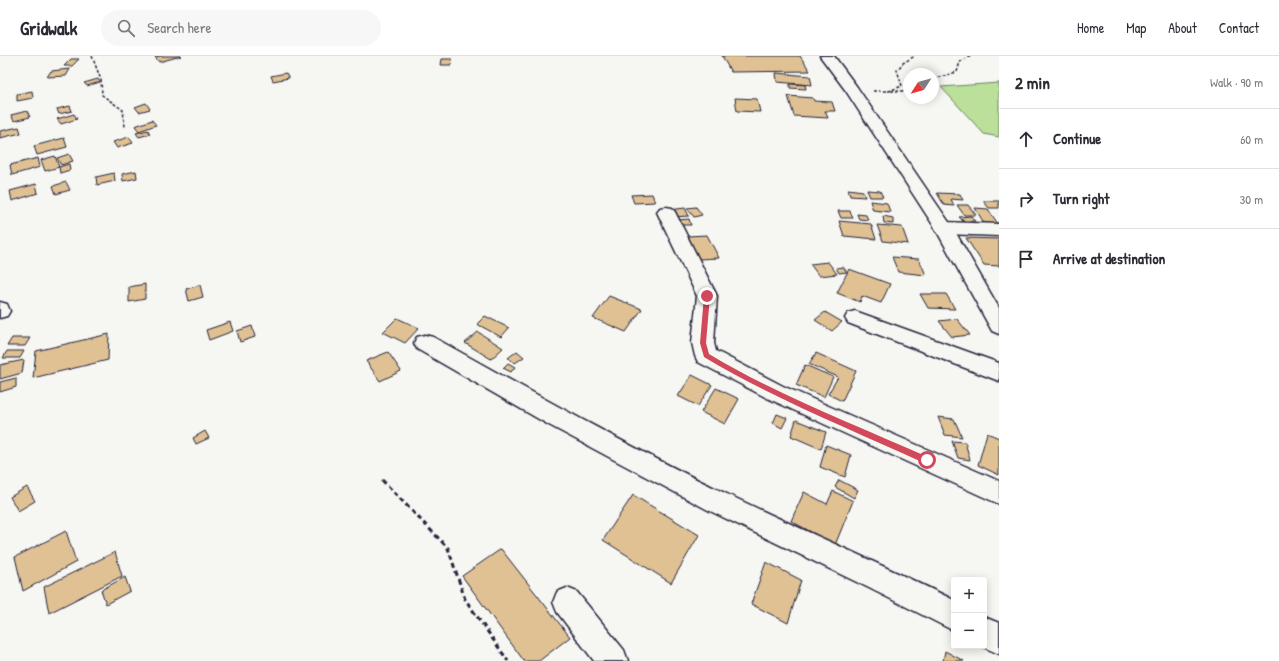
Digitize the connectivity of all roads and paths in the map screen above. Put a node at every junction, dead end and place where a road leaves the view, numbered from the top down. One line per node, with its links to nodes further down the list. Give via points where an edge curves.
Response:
1 (92, 56): 9 (path, via 102,80 102,95 124,110)
2 (827, 56): 6 (street)
3 (915, 56): 7 (path, via 897,70 902,86)
4 (970, 56): 5 (path, via 960,62 957,72)
5 (939, 77)
6 (852, 90): 7 (path); 11 (street)
7 (889, 91): 8 (path)
8 (903, 91)
9 (125, 127)
10 (666, 212): 18 (street, via 707,296 703,343 706,356 774,392)
11 (944, 228): 12 (street); 13 (street)
12 (999, 230)
13 (996, 315)
14 (855, 318): 16 (street)
15 (425, 343): 20 (street, via 557,418 710,499)
16 (999, 372)
17 (382, 480): 23 (path, via 448,548 465,600)
18 (999, 493)
19 (567, 602): 24 (street)
20 (951, 614)
21 (987, 633): 22 (street)
22 (999, 639)
23 (508, 661)
24 (613, 661)

